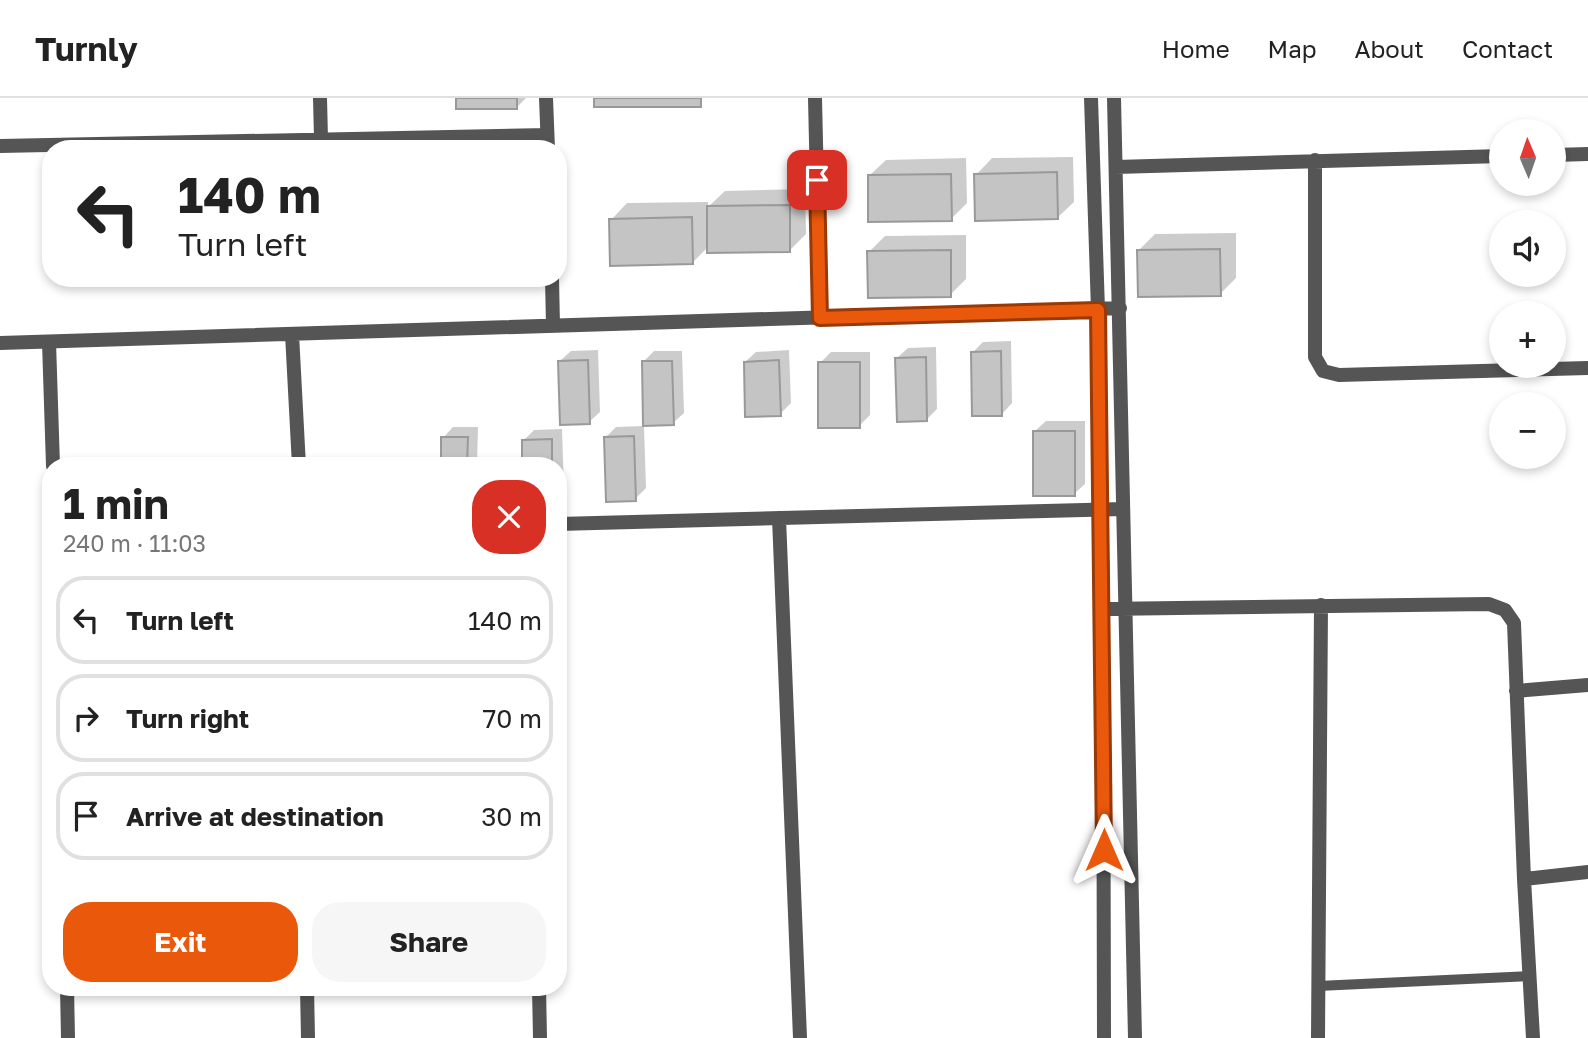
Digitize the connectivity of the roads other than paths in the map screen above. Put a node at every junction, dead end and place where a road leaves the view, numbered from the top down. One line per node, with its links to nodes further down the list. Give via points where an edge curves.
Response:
1 (320, 98): 6 (street)
2 (546, 98): 9 (street)
3 (815, 98): 20 (street)
4 (1091, 98): 19 (street)
5 (1114, 98): 16 (street)
6 (321, 138): 7 (street); 8 (street)
7 (241, 140)
8 (434, 140)
9 (548, 140)
10 (42, 145): 11 (street)
11 (0, 146)
12 (1588, 154): 13 (street)
13 (1566, 155)
14 (1489, 156): 15 (street)
15 (1315, 160): 16 (street); 25 (street, via 1315,357 1324,371 1339,375)
16 (1116, 167): 18 (street)
17 (552, 287): 21 (street)
18 (1120, 308): 19 (street); 28 (street)
19 (1098, 310): 20 (street); 29 (street)
20 (820, 318): 21 (street)
21 (553, 326): 22 (street)
22 (292, 334): 23 (street); 27 (street)
23 (50, 342): 24 (street); 26 (street)
24 (0, 343)
25 (1588, 368)
26 (53, 457)
27 (299, 457)
28 (1123, 509): 29 (street); 33 (street)
29 (1100, 510): 30 (street); 34 (street)
30 (779, 518): 31 (street); 47 (street)
31 (567, 524)
32 (1321, 605): 33 (street); 36 (street, via 1489,604 1505,610 1514,623); 40 (street)
33 (1125, 608): 34 (street); 49 (street)
34 (1103, 609): 48 (street)
35 (1588, 685): 36 (street)
36 (1516, 691): 38 (street)
37 (1588, 872): 38 (street)
38 (1524, 879): 39 (street)
39 (1530, 976): 40 (lane); 51 (street)
40 (1318, 986): 50 (street)
41 (67, 996): 44 (street)
42 (307, 996): 45 (street)
43 (540, 996): 46 (street)
44 (68, 1038)
45 (308, 1038)
46 (540, 1038)
47 (800, 1038)
48 (1104, 1038)
49 (1135, 1038)
50 (1318, 1038)
51 (1533, 1038)

